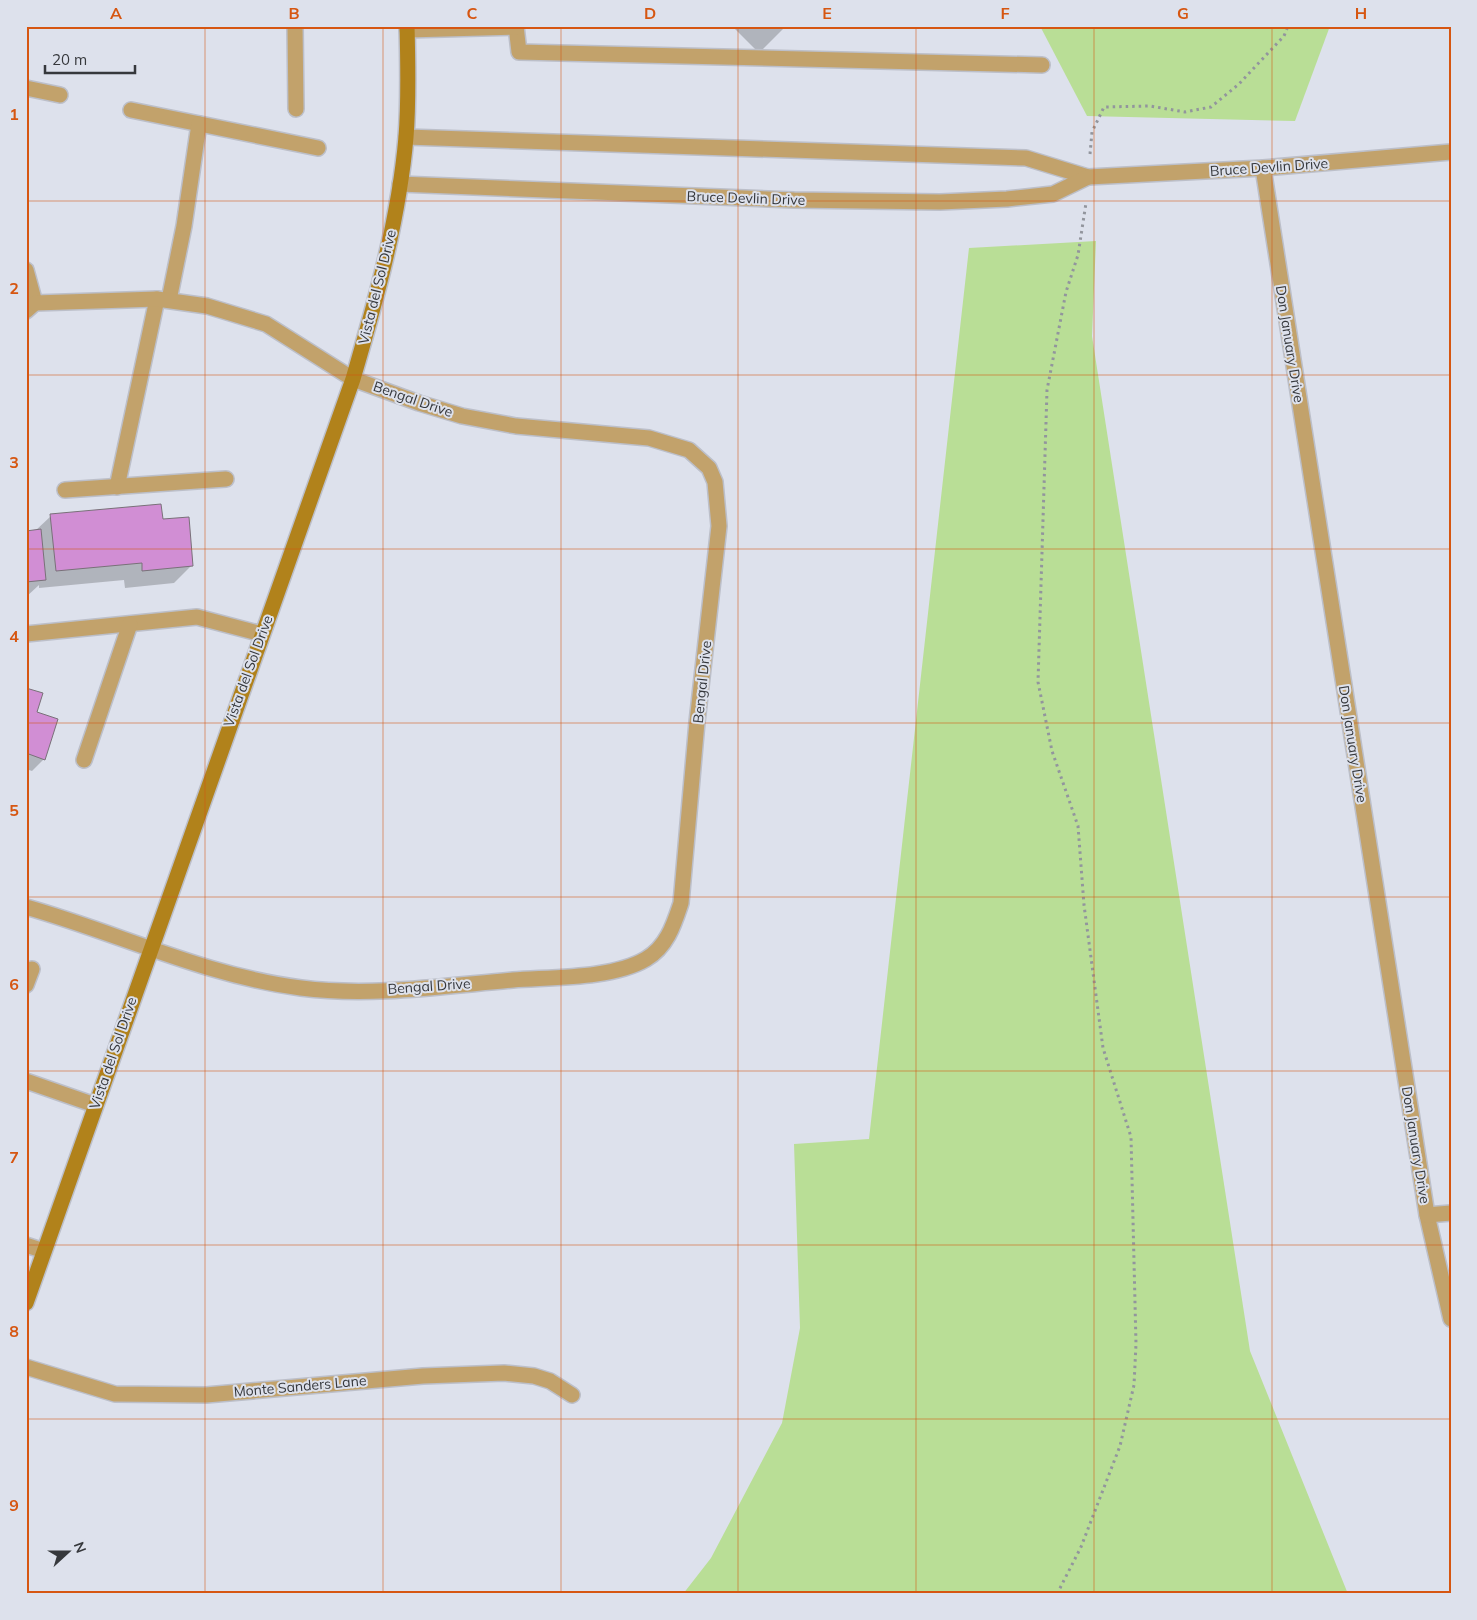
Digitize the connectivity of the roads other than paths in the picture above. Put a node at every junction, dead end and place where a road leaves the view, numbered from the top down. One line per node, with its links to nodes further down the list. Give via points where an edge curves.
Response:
1 (295, 26): 7 (street)
2 (516, 27): 3 (street); 4 (street, via 519,52)
3 (407, 28): 10 (main road, Vista del Sol Drive)
4 (1042, 65)
5 (26, 88): 6 (street)
6 (60, 95)
7 (296, 108)
8 (131, 110): 9 (street)
9 (199, 124): 11 (street); 17 (street, via 184,226)
10 (406, 137): 14 (street, Bruce Devlin Drive, via 1026,158); 15 (main road, Vista del Sol Drive)
11 (318, 148)
12 (1451, 152): 13 (street, Bruce Devlin Drive)
13 (1263, 168): 14 (street, Bruce Devlin Drive); 34 (street, Don January Drive)
14 (1088, 177): 15 (street, Bruce Devlin Drive, via 1053,194 940,202 794,200)
15 (400, 184): 19 (main road, Vista del Sol Drive, via 387,254)
16 (26, 270): 18 (street)
17 (163, 300): 18 (street, Bengal Drive); 19 (street, Bengal Drive, via 207,306 266,324); 21 (street)
18 (31, 307)
19 (352, 379): 25 (main road, Vista del Sol Drive); 28 (street, Bengal Drive, via 462,416 516,426 649,438 689,450 710,468 715,482 719,526 681,903 673,928 661,948 647,959 623,969 403,989 300,988)
20 (226, 480): 21 (street)
21 (117, 487): 22 (street)
22 (65, 490)
23 (130, 624): 24 (street); 25 (street, via 197,617); 26 (street)
24 (26, 634)
25 (262, 634): 28 (main road, Vista del Sol Drive)
26 (84, 760)
27 (26, 906): 28 (street, Bengal Drive, via 75,920)
28 (149, 950): 32 (main road, Vista del Sol Drive)
29 (32, 969): 30 (street)
30 (26, 985)
31 (26, 1080): 32 (street)
32 (96, 1104): 36 (main road, Vista del Sol Drive)
33 (1451, 1213): 34 (street)
34 (1427, 1215): 38 (street, Don January Drive)
35 (26, 1245): 36 (street)
36 (44, 1251): 37 (main road, Vista del Sol Drive)
37 (26, 1303)
38 (1451, 1319)
39 (26, 1368): 40 (street, Monte Sanders Lane, via 115,1394 206,1395 423,1376 504,1373 550,1381)
40 (572, 1396)

